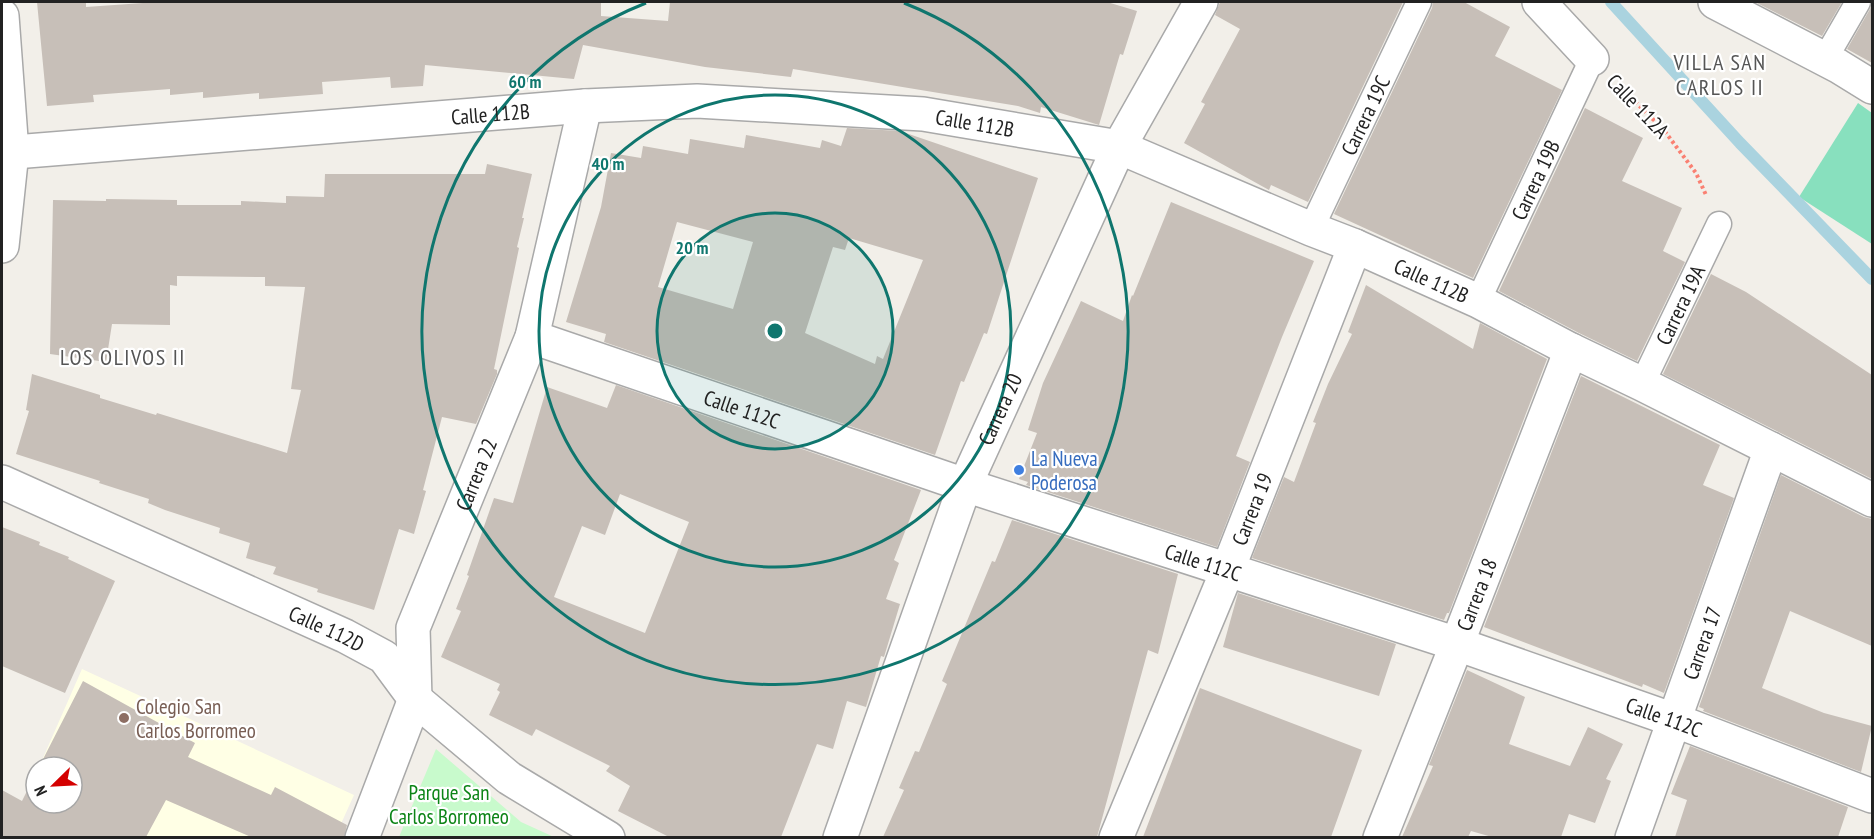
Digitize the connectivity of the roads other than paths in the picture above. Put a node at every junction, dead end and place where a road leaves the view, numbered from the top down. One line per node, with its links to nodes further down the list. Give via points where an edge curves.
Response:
1 (1201, 2): 11 (street, Carrera 20)
2 (1419, 2): 14 (lane, Carrera 19C)
3 (1539, 2): 7 (street, Calle 112A)
4 (1715, 2): 8 (street)
5 (1858, 2): 8 (lane)
6 (2, 16): 12 (street)
7 (1592, 59): 17 (lane, Carrera 19B)
8 (1825, 59): 9 (street)
9 (1872, 87)
10 (585, 106): 11 (street, Calle 112B, via 697,101 923,114); 12 (street, Calle 112B); 18 (street, Carrera 22)
11 (1119, 147): 14 (street, Calle 112B); 23 (street, Carrera 20)
12 (7, 152): 15 (street)
13 (1719, 224): 20 (lane, Carrera 19A)
14 (1311, 229): 16 (street, Calle 112B)
15 (2, 246)
16 (1355, 246): 17 (street, Calle 112B); 25 (street, Carrera 19)
17 (1478, 301): 19 (street, Calle 112B)
18 (532, 337): 23 (street, Calle 112C); 27 (street, Carrera 22, via 413,628)
19 (1571, 350): 20 (street, Calle 112B); 26 (street, Carrera 18)
20 (1642, 384): 21 (street, Calle 112B)
21 (1771, 449): 24 (street, Calle 112B); 28 (street, Carrera 17)
22 (2, 482): 27 (street, Calle 112D, via 345,636 384,657)
23 (965, 485): 25 (street, Calle 112C); 32 (street, Carrera 20)
24 (1872, 500)
25 (1228, 569): 26 (street, Calle 112C); 33 (street, Carrera 19)
26 (1457, 644): 28 (street, Calle 112C); 34 (street, Carrera 18)
27 (415, 699): 30 (street, Carrera 22); 31 (street, Calle 112D, via 509,778)
28 (1674, 720): 29 (street, Calle 112C); 35 (street, Carrera 17)
29 (1872, 796)
30 (362, 837)
31 (608, 837)
32 (840, 837)
33 (1116, 837)
34 (1380, 837)
35 (1632, 837)

